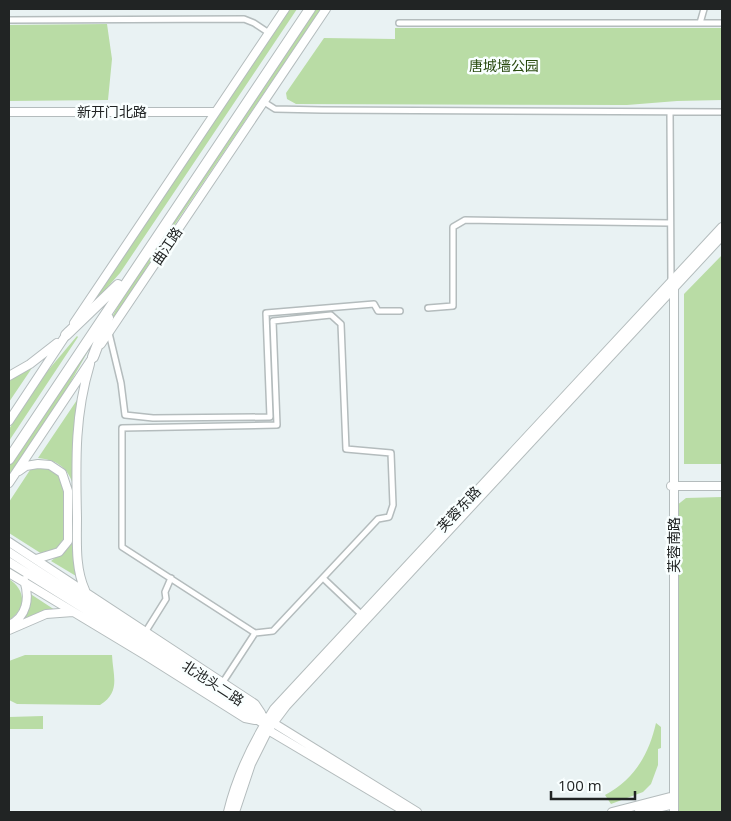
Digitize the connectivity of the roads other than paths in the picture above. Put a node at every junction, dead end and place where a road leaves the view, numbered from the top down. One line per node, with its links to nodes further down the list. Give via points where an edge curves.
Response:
1 (285, 9): 10 (main road)
2 (302, 9): 19 (highway, 曲江路)
3 (310, 9): 19 (highway, 曲江路)
4 (326, 9): 11 (main road, 曲江路)
5 (704, 9): 8 (street)
6 (9, 20): 10 (street, via 244,20)
7 (399, 23): 8 (street)
8 (700, 23): 9 (street)
9 (722, 23)
10 (269, 33): 13 (main road)
11 (264, 102): 15 (street, via 275,109); 23 (main road, 曲江路)
12 (9, 112): 13 (main road, 新开门北路)
13 (215, 112): 24 (main road)
14 (722, 112): 15 (street)
15 (670, 113): 16 (street, 芙蓉南路)
16 (670, 223): 20 (street, 芙蓉南路); 21 (street, via 465,220 453,227 454,306)
17 (722, 227): 20 (main road, 芙蓉东路)
18 (722, 236): 20 (main road, 芙蓉东路)
19 (121, 285): 24 (highway); 25 (highway); 28 (highway, 曲江路); 29 (highway, 曲江路)
20 (671, 286): 31 (main road, 芙蓉南路); 45 (main road, 芙蓉东路); 52 (main road, 芙蓉东路, via 286,706)
21 (428, 308)
22 (400, 311): 23 (street, via 378,311 374,304 266,313 270,417 152,418 125,415)
23 (109, 332): 25 (main road, 曲江路)
24 (66, 335): 26 (main road, via 49,351); 27 (main road)
25 (93, 357): 30 (main road, 曲江路); 42 (main road, via 80,403 76,436 78,563)
26 (9, 376)
27 (9, 421)
28 (9, 446)
29 (9, 459)
30 (11, 481): 36 (main road, via 24,467 42,464 59,470 67,483 68,541 59,552)
31 (672, 486): 32 (main road); 53 (main road, 芙蓉南路); 53 (main road, 芙蓉南路)
32 (722, 486)
33 (9, 542): 36 (main road)
34 (9, 552): 35 (main road, 北池头二路)
35 (17, 557): 36 (main road); 43 (main road, 北池头二路)
36 (36, 559): 42 (main road)
37 (12, 564): 41 (main road); 46 (main road, 北池头二路)
38 (9, 573): 41 (main road)
39 (171, 578): 40 (street, via 122,546 122,428 277,425 273,321 331,315 341,324 346,449 391,453 393,505 389,517 378,519); 49 (street, via 165,592 166,599); 50 (street)
40 (323, 578): 45 (street); 50 (street, via 272,631)
41 (24, 582): 44 (main road); 47 (main road, via 25,610 17,621)
42 (86, 591): 43 (main road); 49 (main road)
43 (98, 608): 52 (main road, 北池头二路)
44 (73, 612): 46 (main road); 48 (main road, via 46,614); 52 (main road, via 245,718)
45 (362, 615): 52 (main road, 芙蓉东路, via 292,688)
46 (100, 619): 52 (main road, 北池头二路)
47 (9, 625)
48 (9, 630)
49 (146, 631): 51 (main road)
50 (256, 633): 51 (street)
51 (223, 682): 52 (main road, via 255,704)
52 (266, 722): 54 (main road, 芙蓉东路, via 240,773); 55 (main road, 芙蓉东路); 56 (main road, 北池头二路); 57 (main road, 北池头二路)
53 (671, 807): 58 (main road); 59 (main road)
54 (228, 812)
55 (235, 812)
56 (406, 812)
57 (417, 812)
58 (612, 812)
59 (639, 812)

